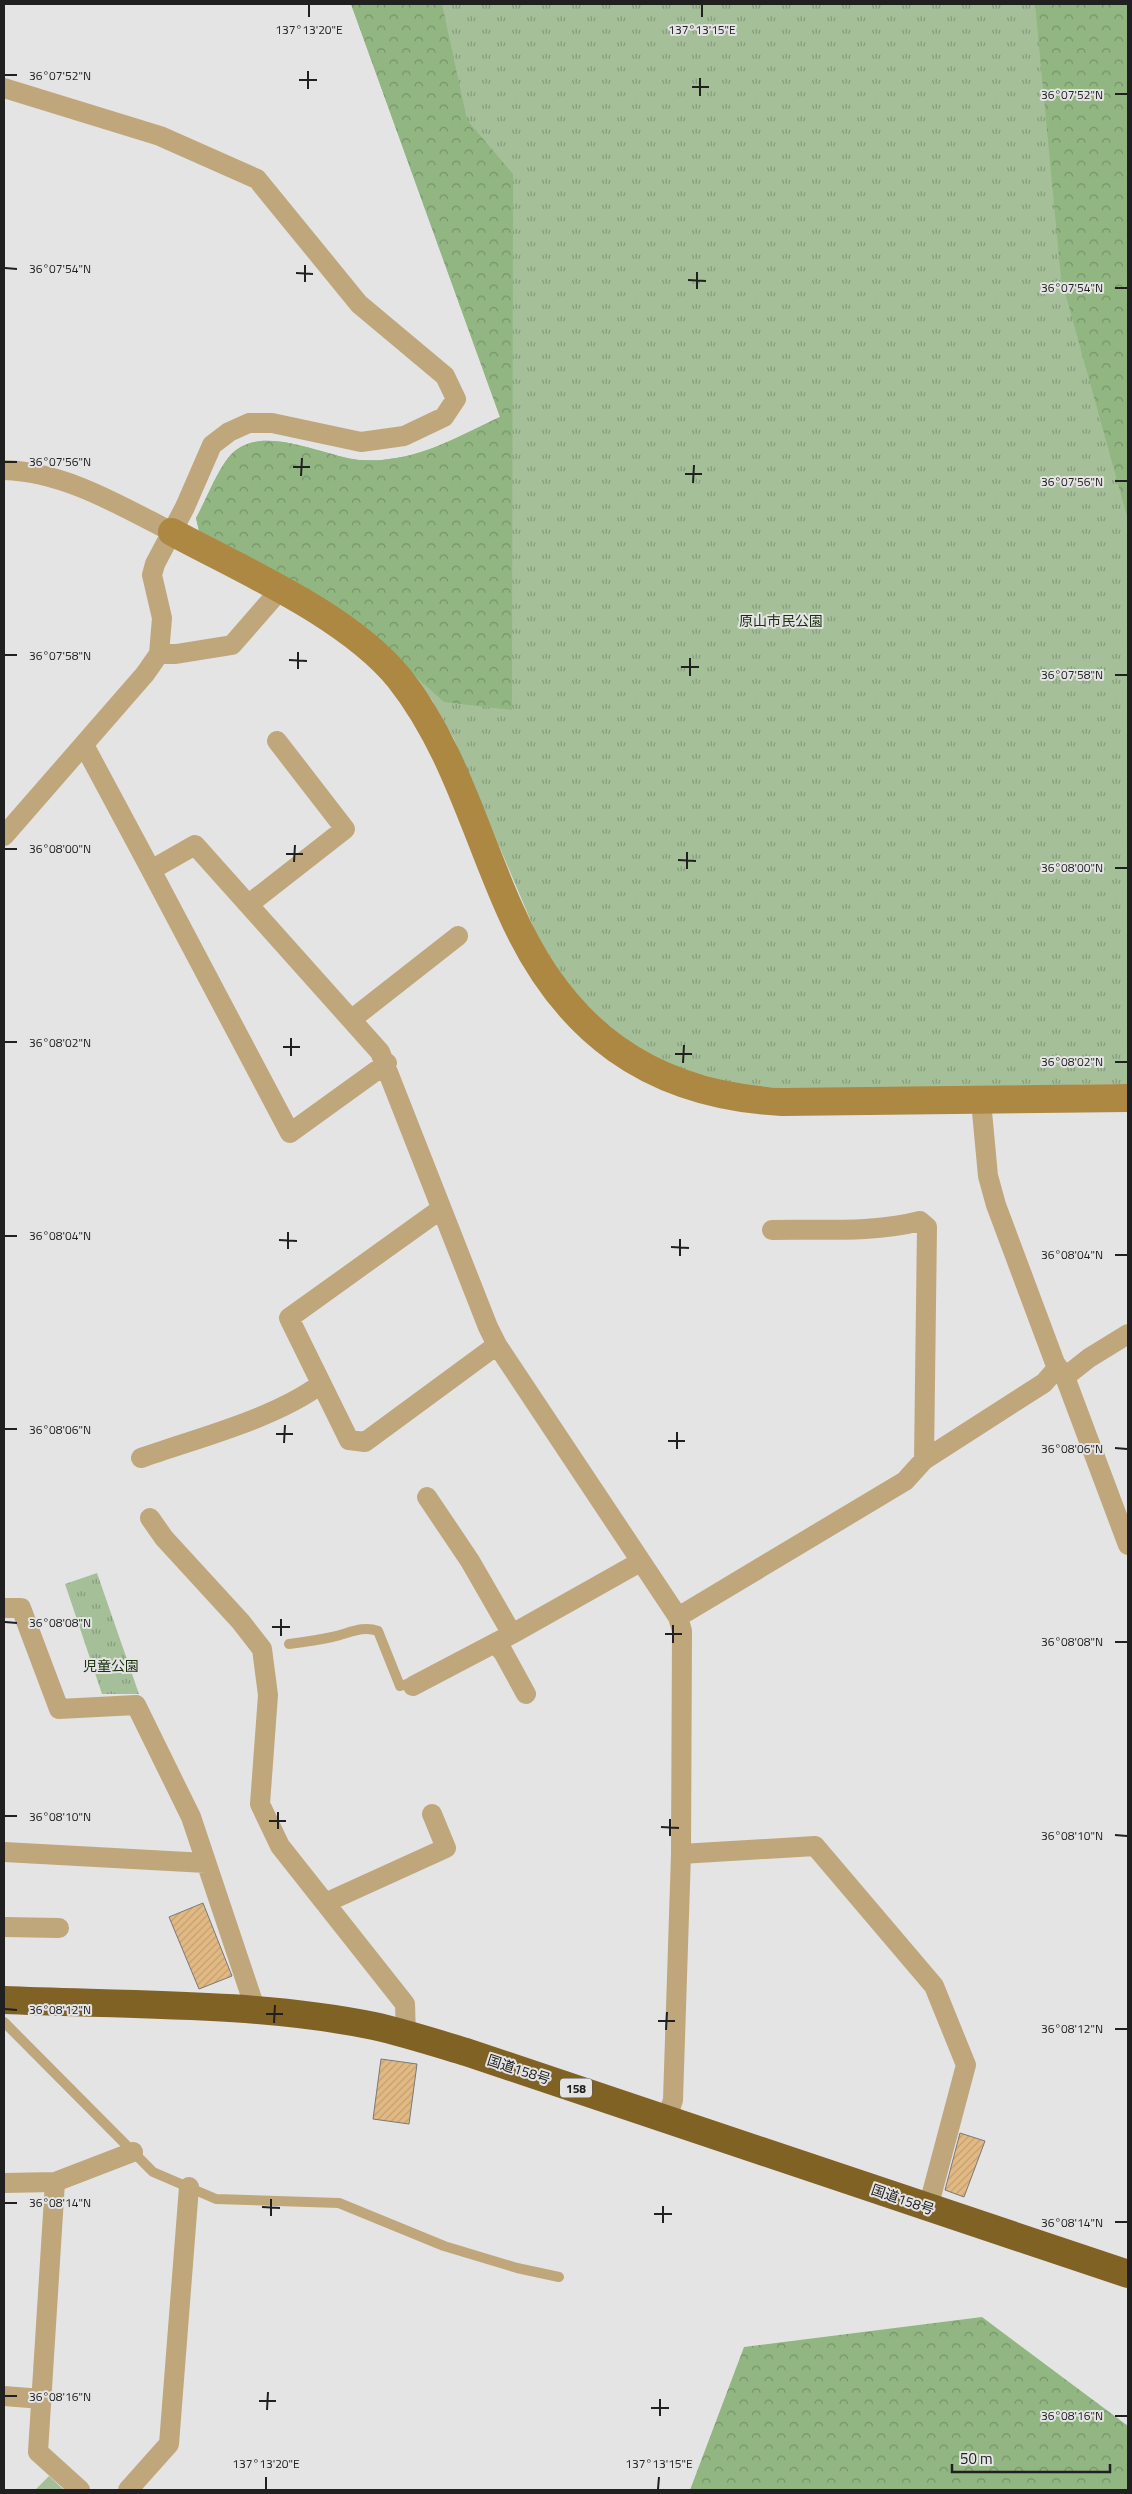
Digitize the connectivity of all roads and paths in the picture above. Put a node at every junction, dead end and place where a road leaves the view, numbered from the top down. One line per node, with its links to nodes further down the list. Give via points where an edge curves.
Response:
1 (4, 88): 3 (street, via 160,136 257,179 358,304 445,376 456,399 444,417 404,436 361,442 272,422 248,423 212,445)
2 (4, 470): 3 (street, via 37,473 63,480)
3 (172, 532): 4 (street); 5 (street, via 152,575 162,618)
4 (280, 590): 5 (street, via 232,645); 15 (street, via 325,617 375,654 416,701 468,803 510,910 542,972 578,1016 625,1056 686,1085 746,1100)
5 (159, 654): 7 (street)
6 (278, 741): 10 (street, via 345,830)
7 (84, 745): 8 (street); 9 (street)
8 (4, 836)
9 (151, 870): 10 (street, via 195,845); 13 (street, via 290,1133)
10 (249, 904): 12 (street)
11 (458, 936): 12 (street)
12 (352, 1019): 13 (street)
13 (387, 1063): 16 (street)
14 (1128, 1098): 15 (street)
15 (981, 1101): 20 (street, via 988,1176)
16 (441, 1209): 19 (street); 21 (street, via 288,1318)
17 (772, 1230): 23 (street, via 862,1228 920,1222 926,1228)
18 (1128, 1334): 20 (street)
19 (496, 1345): 21 (street, via 365,1442 349,1440); 27 (street)
20 (1062, 1372): 23 (street); 26 (street)
21 (321, 1384): 22 (street, via 280,1408)
22 (141, 1458)
23 (924, 1460): 29 (street, via 905,1481)
24 (427, 1497): 30 (street, via 470,1561)
25 (150, 1518): 38 (street, via 262,1649 268,1695 260,1804 280,1846)
26 (1128, 1545)
27 (640, 1562): 29 (street); 30 (street)
28 (4, 1608): 37 (street, via 21,1608 59,1708 136,1705 191,1817)
29 (678, 1617): 36 (street, via 682,1631)
30 (504, 1639): 32 (street); 33 (street, via 503,1652)
31 (289, 1644): 32 (lane, via 360,1629 378,1631 400,1686)
32 (413, 1686)
33 (526, 1694)
34 (432, 1814): 38 (street, via 446,1848)
35 (4, 1852): 37 (street)
36 (681, 1854): 45 (street, via 673,2100); 50 (street, via 815,1846 934,1986 966,2065)
37 (206, 1863): 42 (street)
38 (325, 1903): 44 (street, via 405,2004)
39 (4, 1927): 40 (street)
40 (59, 1928)
41 (4, 2000): 42 (highway, 国道158号 / 158)
42 (256, 2011): 44 (highway, 国道158号 / 158, via 375,2026)
43 (4, 2022): 46 (lane)
44 (406, 2035): 45 (highway, 国道158号 / 158)
45 (667, 2118): 50 (highway, 国道158号 / 158)
46 (133, 2152): 47 (street); 49 (lane, via 153,2172)
47 (55, 2182): 48 (street); 54 (street)
48 (4, 2183)
49 (189, 2188): 52 (lane, via 216,2199 339,2203 444,2246); 56 (street, via 169,2444)
50 (928, 2208): 51 (highway, 国道158号 / 158)
51 (1128, 2274)
52 (559, 2277)
53 (4, 2396): 54 (street)
54 (42, 2399): 55 (street, via 38,2452)
55 (80, 2490)
56 (128, 2490)

